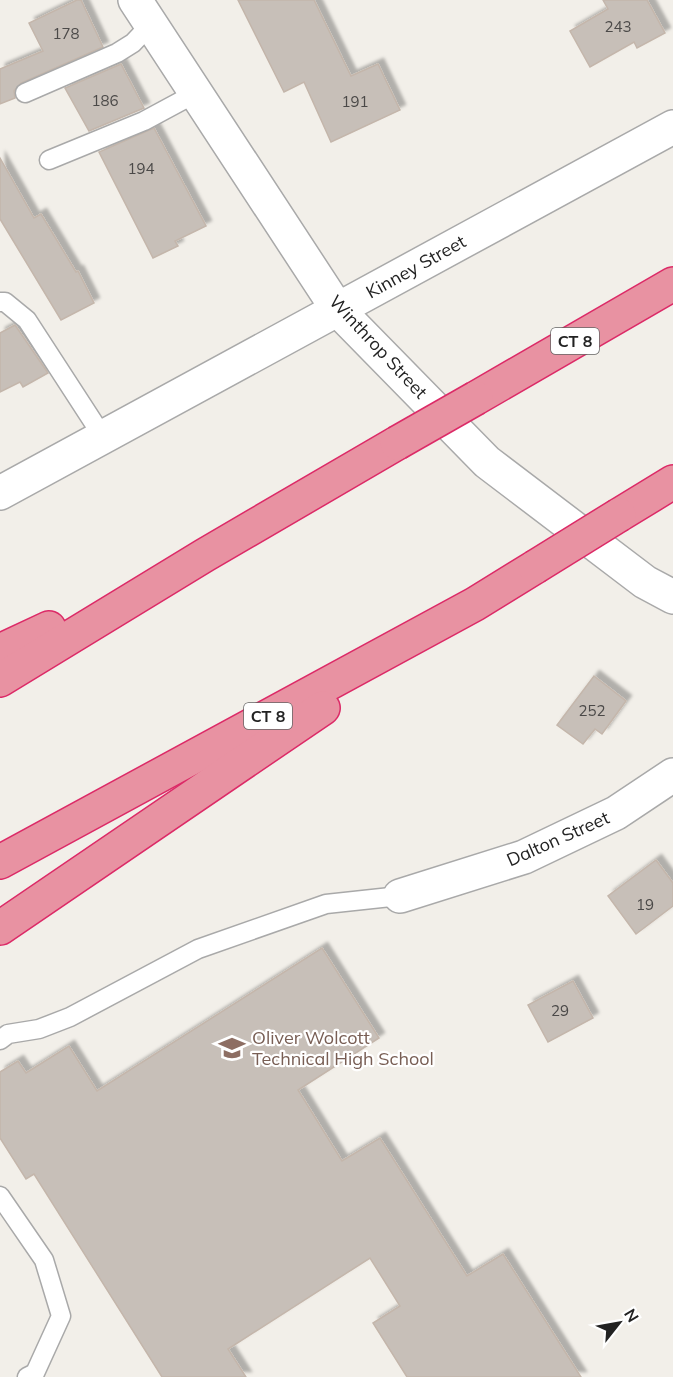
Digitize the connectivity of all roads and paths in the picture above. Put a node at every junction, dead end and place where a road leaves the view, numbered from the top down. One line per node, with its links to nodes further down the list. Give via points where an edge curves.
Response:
1 (143, 12): 2 (lane, via 133,43); 3 (street, Winthrop Street)
2 (25, 93)
3 (196, 93): 5 (lane, via 144,121); 8 (street, Winthrop Street)
4 (673, 127): 8 (street, Kinney Street)
5 (49, 160)
6 (673, 284): 12 (highway, CT 8, bridge)
7 (0, 302): 9 (lane, via 27,320)
8 (339, 310): 9 (street, Kinney Street); 13 (street, Winthrop Street, via 487,462 645,582)
9 (103, 437): 11 (street, Kinney Street)
10 (673, 482): 14 (highway, CT 8, bridge)
11 (0, 493)
12 (205, 555): 15 (highway); 16 (highway, CT 8)
13 (673, 597)
14 (475, 604): 18 (highway, CT 8); 20 (highway)
15 (0, 651)
16 (0, 680)
17 (673, 775): 19 (street, Dalton Street, via 616,813 524,857)
18 (0, 862)
19 (400, 896): 21 (lane, via 326,904 198,949 70,1017 39,1029 8,1034)
20 (0, 928)
21 (0, 1040)
22 (0, 1196): 23 (lane, via 44,1260 61,1316 35,1373)
23 (27, 1377)

